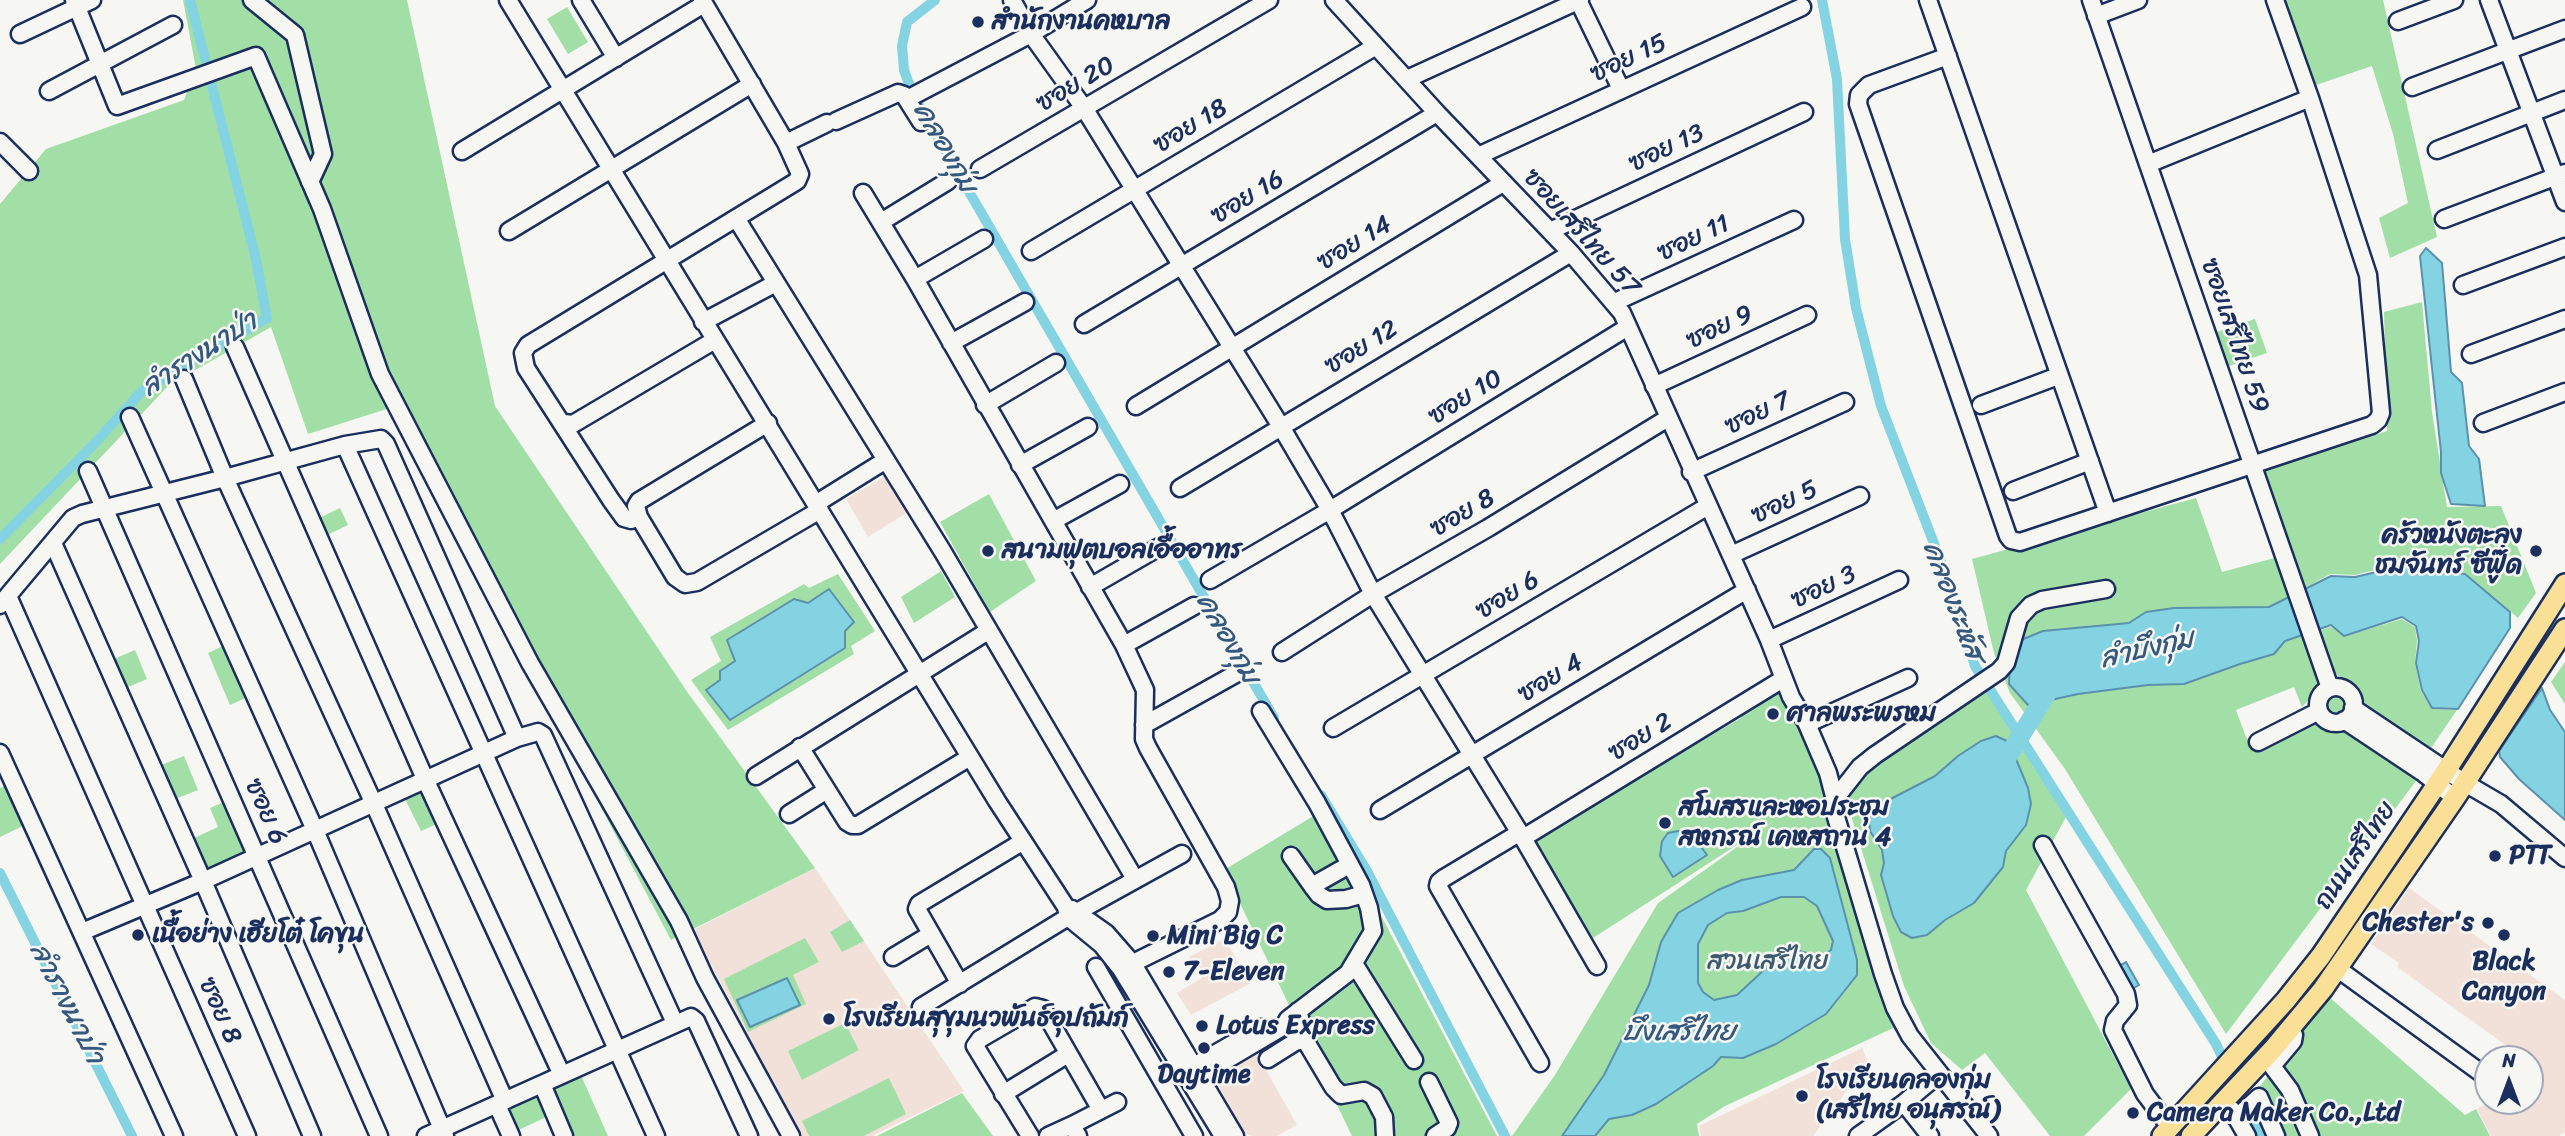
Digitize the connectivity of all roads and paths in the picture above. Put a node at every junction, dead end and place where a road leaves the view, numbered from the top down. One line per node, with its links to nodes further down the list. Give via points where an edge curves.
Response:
1 (92, 0): 16 (street)
2 (252, 0): 54 (street, via 295,35 323,154)
3 (508, 0): 33 (street)
4 (581, 0): 27 (street)
5 (1012, 0): 23 (street)
6 (1087, 0): 23 (street)
7 (1269, 0): 38 (street, ซอย 20)
8 (1579, 0): 29 (street); 32 (street)
9 (1928, 0): 26 (street)
10 (2138, 0): 18 (street)
11 (2275, 0): 36 (street)
12 (2454, 0): 19 (street)
13 (2489, 0): 25 (street)
14 (703, 2): 27 (street); 30 (street)
15 (1343, 2): 24 (street, ซอยเสรีไทย 57)
16 (75, 4): 22 (street); 28 (street)
17 (1802, 7): 32 (street, ซอย 15)
18 (2093, 8): 48 (street, ซอยเสรีไทย 59)
19 (2398, 21)
20 (173, 25): 28 (street)
21 (2565, 29): 25 (street)
22 (20, 34)
23 (1031, 34): 35 (street); 38 (street)
24 (1376, 46): 29 (street, ซอยเสรีไทย 57); 56 (street, ซอย 18)
25 (2507, 51): 31 (street); 41 (street)
26 (1948, 56): 87 (street); 120 (street, via 1869,85 1859,95 1858,104 2008,536 2021,542)
27 (616, 58): 33 (street)
28 (100, 64): 34 (street); 54 (street, via 117,106 256,56)
29 (1406, 79): 40 (street, ซอยเสรีไทย 57)
30 (752, 84): 44 (street); 50 (street)
31 (2412, 87)
32 (1620, 89): 47 (street, ซอย 15)
33 (563, 91): 46 (street); 50 (street)
34 (49, 92)
35 (911, 97): 42 (street); 44 (street, via 898,93)
36 (2310, 97): 48 (street); 107 (street, via 2368,275 2381,413 2372,425)
37 (2565, 100): 41 (street)
38 (1084, 108): 49 (street, ซอย 20); 56 (street)
39 (1804, 112): 63 (street, ซอย 13)
40 (1437, 113): 47 (street, ซอยเสรีไทย 57); 70 (street, ซอย 16)
41 (2531, 113): 45 (street); 52 (street)
42 (920, 122)
43 (0, 142): 51 (street)
44 (786, 143): 59 (street, via 800,174 797,181)
45 (2437, 150)
46 (462, 151)
47 (1478, 156): 55 (street, ซอยเสรีไทย 57)
48 (2148, 164): 107 (street, ซอยเสรีไทย 59)
49 (980, 169)
50 (611, 170): 64 (street); 69 (street)
51 (29, 171)
52 (2560, 175): 58 (street); 60 (street)
53 (948, 181): 62 (street)
54 (310, 182): 228 (street, via 380,374 530,663 679,921)
55 (1503, 183): 63 (street, ซอยเสรีไทย 57); 84 (street, ซอย 14)
56 (1134, 189): 67 (street, ซอย 18); 70 (street)
57 (863, 193): 62 (street)
58 (2565, 202)
59 (736, 218): 69 (street); 72 (street)
60 (2444, 219)
61 (1794, 220): 75 (street, ซอย 11)
62 (881, 222): 71 (street)
63 (1550, 231): 68 (street, ซอยเสรีไทย 57)
64 (509, 232)
65 (984, 239): 71 (street)
66 (2565, 247): 73 (street)
67 (1031, 251)
68 (1571, 253): 75 (street, ซอยเสรีไทย 57); 100 (street, ซอย 12)
69 (667, 260): 78 (street); 97 (street, via 528,345 523,353 526,368)
70 (1181, 267): 79 (street, ซอย 16); 84 (street)
71 (915, 279): 82 (street)
72 (776, 283): 78 (street); 103 (street)
73 (2463, 285)
74 (1025, 302): 82 (street)
75 (1615, 302): 80 (street, ซอยเสรีไทย 57)
76 (1807, 315): 89 (street, ซอย 9)
77 (2565, 319): 85 (street)
78 (704, 322): 81 (street)
79 (1084, 324)
80 (1628, 327): 89 (street, ซอยเสรีไทย 57); 119 (street, ซอย 10)
81 (715, 340): 97 (street, via 573,424); 98 (street)
82 (951, 343): 92 (street)
83 (234, 347): 104 (street)
84 (1232, 347): 94 (street, ซอย 14); 100 (street)
85 (2471, 354)
86 (1056, 363): 92 (street)
87 (2059, 376): 93 (street); 105 (street)
88 (184, 379): 110 (street)
89 (1654, 386): 96 (street, ซอยเสรีไทย 57)
90 (2565, 392): 99 (street)
91 (1845, 402): 109 (street, ซอย 7)
92 (985, 405): 106 (street)
93 (1981, 405)
94 (1136, 406)
95 (130, 417): 114 (street)
96 (1668, 418): 109 (street, ซอยเสรีไทย 57); 132 (street, ซอย 8)
97 (564, 423): 121 (street, via 624,518)
98 (768, 423): 116 (street); 121 (street, via 639,501)
99 (2483, 423)
100 (1280, 425): 112 (street, ซอย 12); 119 (street)
101 (1088, 427): 106 (street)
102 (345, 445): 104 (street); 153 (street, via 382,439 386,444); 157 (street)
103 (886, 460): 116 (street); 136 (street)
104 (284, 461): 110 (street); 162 (street)
105 (2090, 461): 113 (street); 120 (street)
106 (1020, 465): 122 (street)
107 (2254, 465): 120 (street); 145 (street, ซอยเสรีไทย 59)
108 (88, 471): 118 (street, ซอย 6)
109 (1691, 471): 117 (street, ซอยเสรีไทย 57)
110 (225, 478): 114 (street); 165 (street)
111 (1120, 484): 122 (street)
112 (1180, 488)
113 (2013, 491)
114 (165, 493): 118 (street); 169 (street)
115 (1860, 496): 125 (street, ซอย 5)
116 (818, 506): 121 (street, via 696,582 685,584 675,577); 141 (street)
117 (1708, 506): 125 (street, ซอยเสรีไทย 57); 142 (street, ซอย 6)
118 (104, 509): 123 (street, via 73,518); 174 (street, ซอย 6)
119 (1330, 510): 126 (street, ซอย 10); 132 (street)
120 (2108, 513)
121 (639, 517)
122 (1053, 521): 129 (street)
123 (53, 543): 133 (street); 179 (street)
124 (1161, 546): 129 (street)
125 (1731, 555): 131 (street, ซอยเสรีไทย 57)
126 (1210, 580)
127 (1899, 580): 137 (street, ซอย 3)
128 (2565, 584): 161 (main road, ถนนเสรีไทย)
129 (1090, 587): 138 (street)
130 (2106, 589): 166 (street, via 2031,605 2020,618 2006,663 1999,671 1860,767)
131 (1747, 590): 137 (street, ซอยเสรีไทย 57); 158 (street, ซอย 4)
132 (1373, 594): 139 (street, ซอย 8); 142 (street)
133 (4, 601): 182 (street, ซอย 8)
134 (1194, 606): 138 (street)
135 (2565, 629): 164 (main road, ถนนเสรีไทย)
136 (988, 631): 141 (street); 178 (street)
137 (1769, 640): 144 (street, ซอยเสรีไทย 57)
138 (1124, 645): 151 (street, via 1145,690)
139 (1282, 652)
140 (1238, 672): 151 (street)
141 (919, 674): 155 (street); 159 (street)
142 (1423, 675): 152 (street, ซอย 6); 158 (street)
143 (1908, 678): 150 (street)
144 (1783, 679): 146 (street, ซอยเสรีไทย 57); 170 (street, ซอย 2)
145 (2330, 688): 148 (street, via 2319,697); 149 (street, via 2339,688 2353,699)
146 (1791, 697): 150 (street, ซอยเสรีไทย 57); 166 (street, ซอยเสรีไทย 57, via 1797,726)
147 (1261, 711): 177 (street)
148 (2319, 711): 149 (street, via 2330,722); 154 (street)
149 (2349, 714): 161 (street)
150 (1807, 724): 166 (street, ซอยเสรีไทย 57, via 1828,773)
151 (1144, 725): 190 (street, via 1147,748 1230,901 1220,920)
152 (1333, 728)
153 (517, 738): 157 (street); 195 (street, via 544,735)
154 (2258, 743)
155 (800, 747): 160 (street); 163 (street)
156 (0, 753): 184 (street)
157 (485, 754): 162 (street); 198 (street)
158 (1470, 755): 167 (street, ซอย 4); 170 (street)
159 (970, 757): 163 (street, via 858,825 847,822); 171 (street)
160 (757, 776)
161 (2442, 777): 164 (street); 217 (main road, ถนนเสรีไทย, via 2286,1000)
162 (426, 781): 165 (street); 206 (street)
163 (827, 790): 168 (street)
164 (2460, 791): 176 (street, via 2501,804); 191 (main road, ถนนเสรีไทย)
165 (374, 804): 169 (street); 212 (street)
166 (1833, 808): 205 (street, ซอยเสรีไทย 57, via 1895,1008)
167 (1380, 810)
168 (789, 814)
169 (315, 830): 174 (street); 218 (street)
170 (1521, 835): 188 (street); 202 (street, ซอย 2, via 1444,878 1438,886)
171 (1022, 842): 183 (street); 185 (street, via 919,904 917,909)
172 (2043, 845): 217 (street, via 2126,994 2128,1005 2113,1030)
173 (1182, 854): 178 (street)
174 (258, 856): 179 (street); 222 (street, ซอย 6)
175 (1291, 856): 180 (street)
176 (2565, 858)
177 (1349, 865): 180 (street); 181 (street)
178 (1135, 880): 183 (street)
179 (203, 881): 182 (street); 221 (street)
180 (1312, 886): 181 (street, via 1327,900)
181 (1364, 894): 187 (street, via 1373,931)
182 (146, 905): 184 (street); 220 (street, ซอย 8)
183 (1071, 912): 190 (street); 192 (street)
184 (82, 932): 219 (street)
185 (931, 933): 186 (street); 192 (street)
186 (894, 957)
187 (1355, 965): 194 (street); 201 (street)
188 (1597, 966)
189 (1096, 967): 209 (street)
190 (1127, 967): 204 (street)
191 (2338, 969): 196 (main road, ถนนเสรีไทย); 203 (street)
192 (960, 984): 193 (street)
193 (921, 1007)
194 (1293, 1015): 197 (street); 204 (street, via 1284,1026)
195 (675, 1023): 198 (street); 227 (street, via 691,1017 696,1021)
196 (2291, 1028): 215 (main road, ถนนเสรีไทย, via 2254,1070); 242 (street, via 2293,1041 2272,1066 2290,1090)
197 (1306, 1039): 200 (street); 234 (street, via 1337,1092 1345,1096 1364,1091 1373,1096 1384,1117)
198 (616, 1051): 206 (street); 226 (street)
199 (1068, 1054): 210 (street); 210 (street, via 1039,1007 980,1039 976,1051); 214 (street)
200 (1268, 1059)
201 (1414, 1060)
202 (1540, 1063)
203 (2474, 1068)
204 (1192, 1073): 209 (street); 232 (street); 233 (street)
205 (1939, 1074): 213 (street); 238 (street, ซอยเสรีไทย 57)
206 (562, 1075): 208 (street)
207 (1429, 1082): 235 (street, via 1449,1123)
208 (542, 1084): 212 (street); 225 (street)
209 (1166, 1087): 231 (street)
210 (1003, 1094): 229 (street)
211 (1116, 1102): 214 (street)
212 (501, 1103): 218 (street); 224 (street)
213 (1904, 1103): 236 (street); 237 (street)
214 (1101, 1111): 216 (street)
215 (2231, 1113): 239 (main road, ถนนเสรีไทย); 240 (street); 241 (street, via 2259,1097)
216 (1075, 1131): 230 (street)
217 (2166, 1132)
218 (444, 1133): 223 (street)
219 (174, 1136)
220 (247, 1136)
221 (312, 1136)
222 (379, 1136)
223 (426, 1136)
224 (512, 1136)
225 (565, 1136)
226 (656, 1136)
227 (749, 1136)
228 (791, 1136)
229 (1030, 1136)
230 (1048, 1136)
231 (1194, 1136)
232 (1223, 1136)
233 (1235, 1136)
234 (1385, 1136)
235 (1434, 1136)
236 (1858, 1136)
237 (1930, 1136)
238 (1989, 1136)
239 (2191, 1136)
240 (2247, 1136)
241 (2276, 1136)
242 (2310, 1136)

